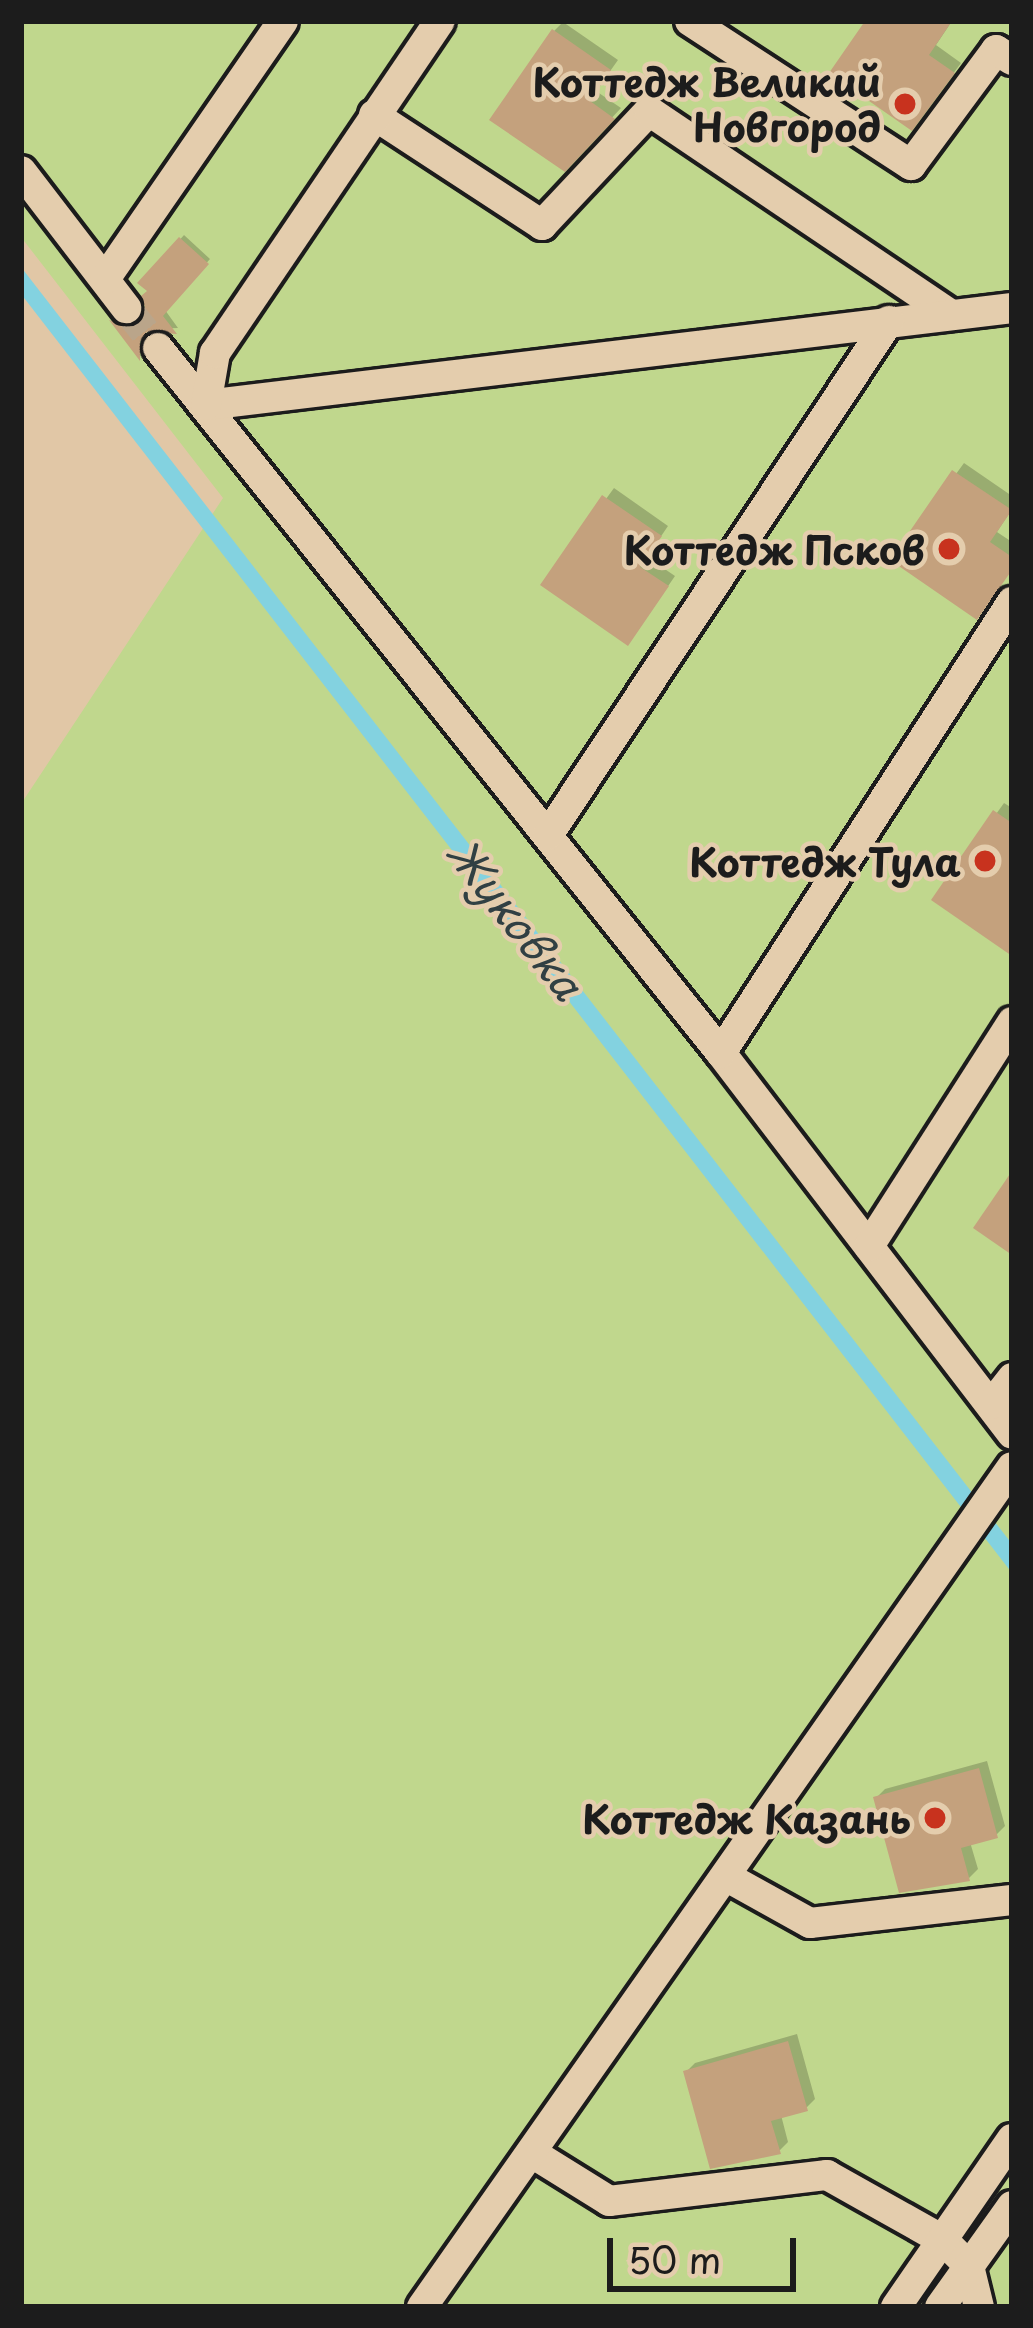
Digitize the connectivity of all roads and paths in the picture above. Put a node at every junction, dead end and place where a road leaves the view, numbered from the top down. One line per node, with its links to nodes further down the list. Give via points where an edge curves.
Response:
1 (283, 21): 7 (lane)
2 (440, 21): 5 (lane)
3 (690, 21): 4 (lane, via 911,165 996,50)
4 (1012, 60)
5 (374, 115): 10 (lane, via 542,225 649,111); 13 (lane, via 215,353)
6 (21, 171): 7 (lane)
7 (105, 279): 8 (lane)
8 (126, 308)
9 (1012, 308): 10 (lane)
10 (949, 313): 11 (lane)
11 (889, 321): 13 (lane); 15 (lane)
12 (158, 348): 13 (lane)
13 (206, 405): 15 (lane)
14 (1012, 602): 17 (lane)
15 (548, 835): 17 (lane)
16 (1012, 1022): 18 (lane)
17 (722, 1053): 18 (lane)
18 (869, 1246): 20 (lane)
19 (1012, 1378): 20 (lane)
20 (992, 1404): 21 (lane)
21 (1012, 1433)
22 (1005, 1476): 23 (lane)
23 (728, 1877): 24 (lane, via 810,1923); 26 (lane)
24 (1012, 1900)
25 (1012, 2139): 28 (lane)
26 (532, 2153): 28 (lane, via 609,2201 826,2176); 30 (lane)
27 (1012, 2206): 29 (lane)
28 (943, 2240): 29 (lane); 31 (lane)
29 (969, 2266): 32 (lane); 33 (lane)
30 (422, 2307)
31 (896, 2307)
32 (940, 2307)
33 (979, 2307)

